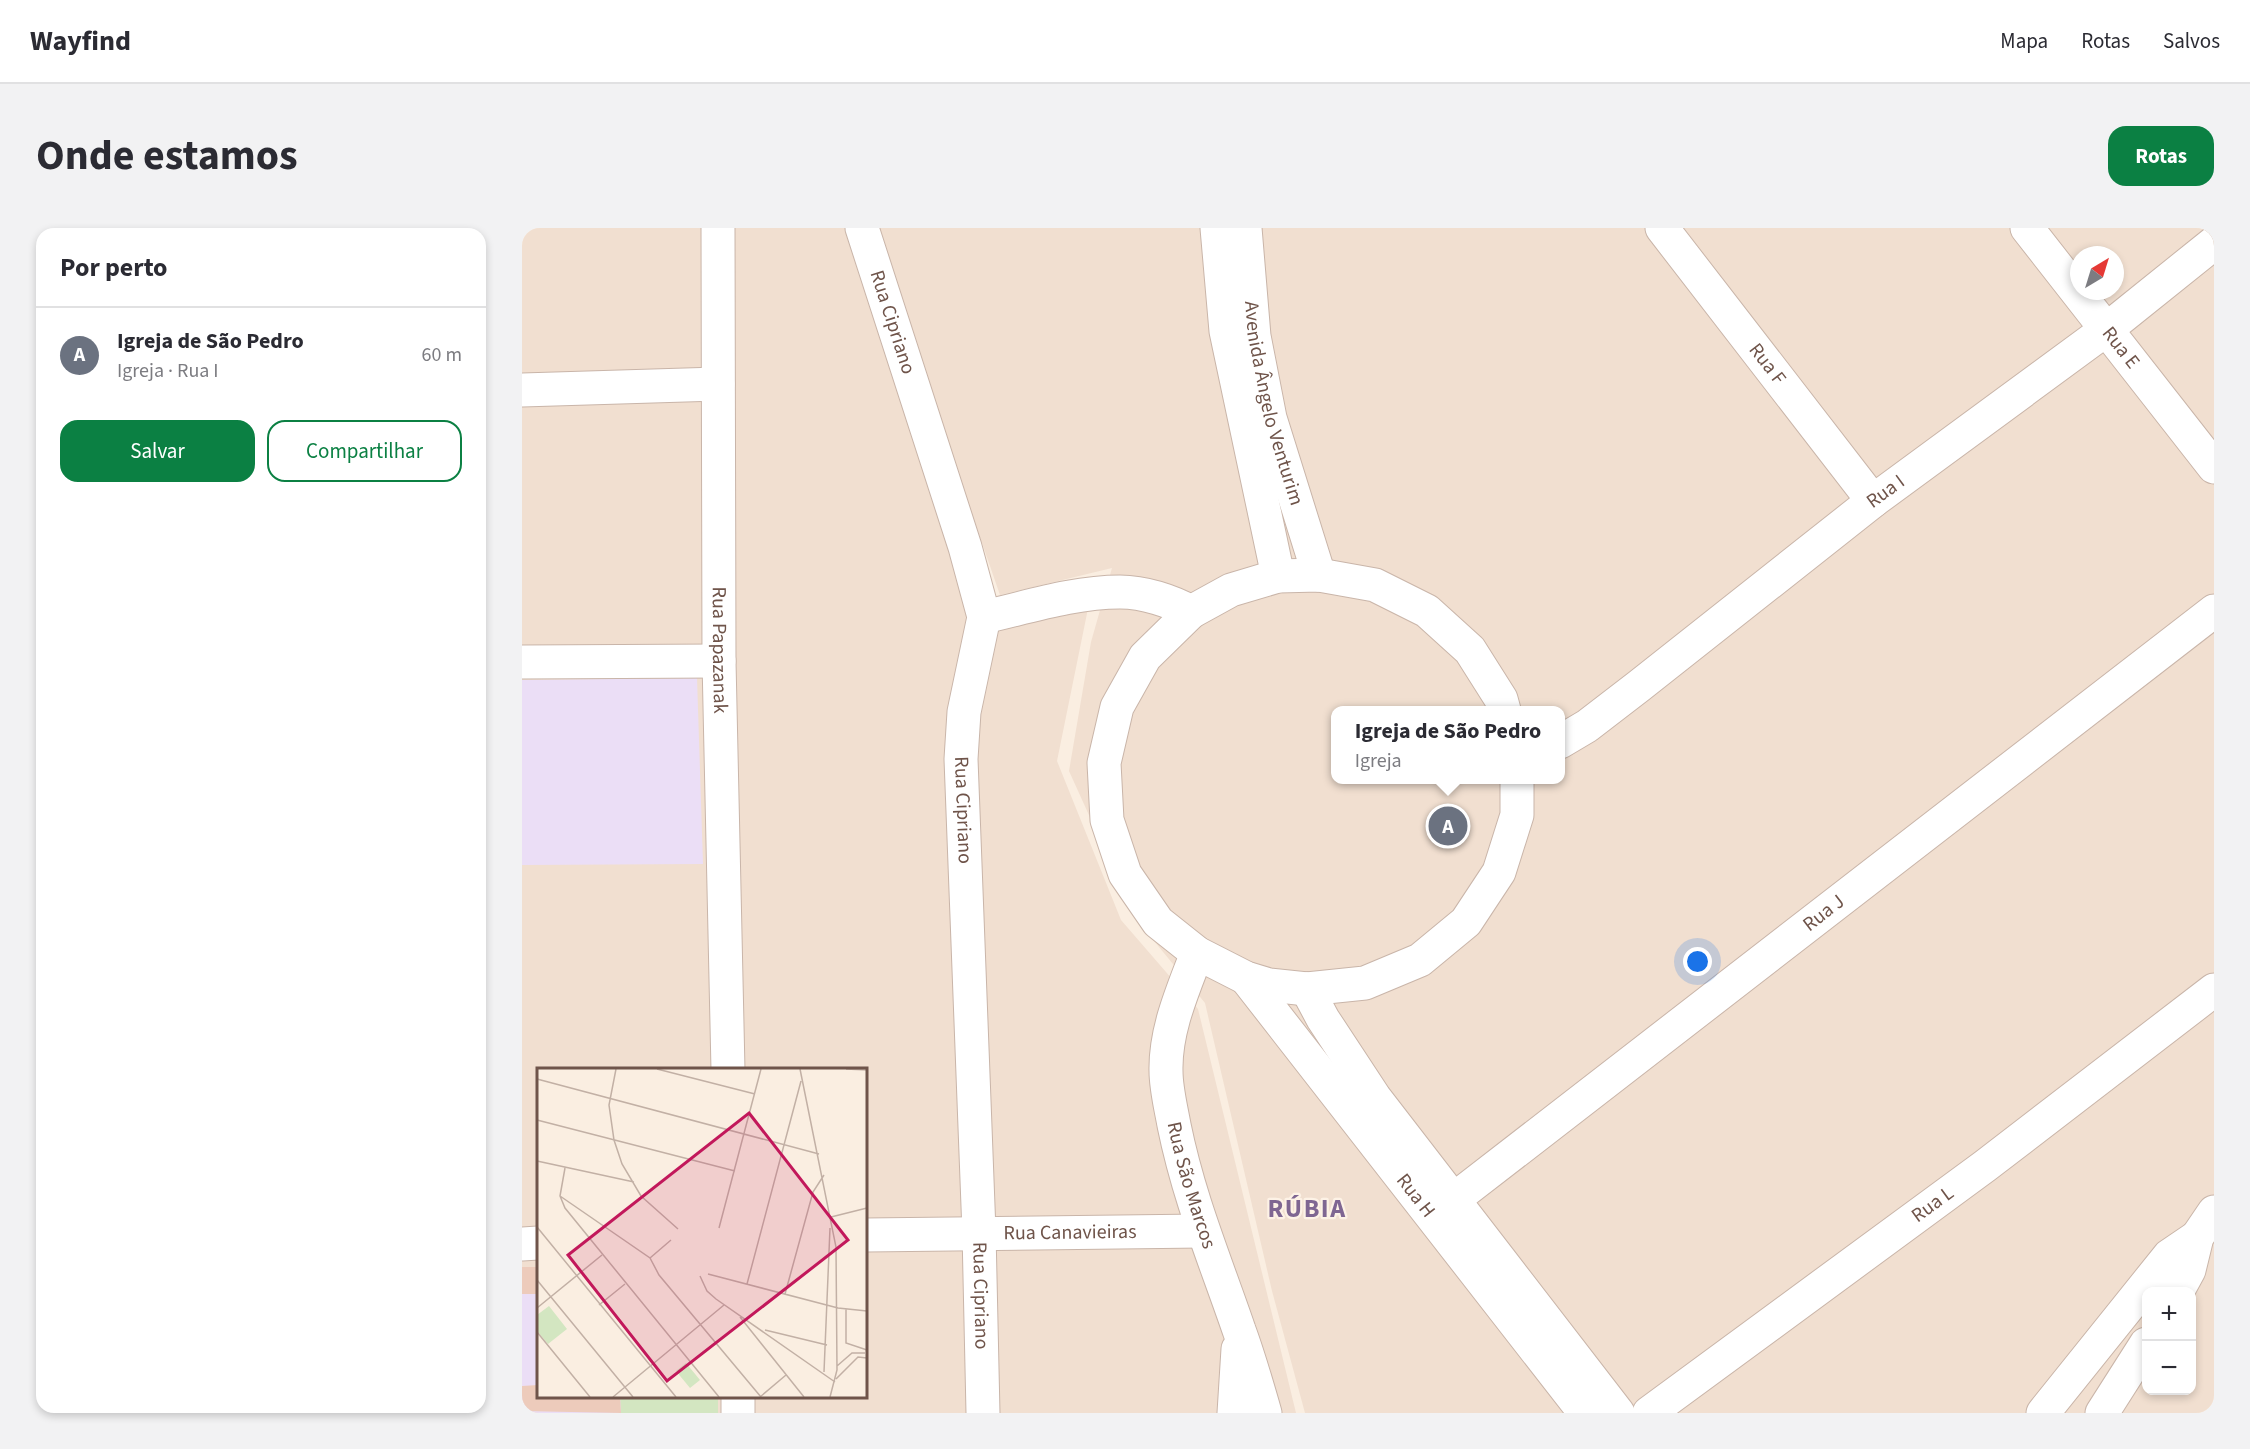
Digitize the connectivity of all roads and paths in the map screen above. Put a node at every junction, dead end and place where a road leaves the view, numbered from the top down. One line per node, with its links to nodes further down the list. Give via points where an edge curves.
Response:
1 (718, 228): 9 (street, Rua Papazanak)
2 (862, 228): 17 (street, Rua Cipriano)
3 (1217, 228): 14 (street, Avenida Ângelo Venturim, via 1227,341)
4 (1245, 228): 13 (street, Avenida Ângelo Venturim, via 1254,336 1270,418)
5 (1662, 228): 12 (street, Rua F)
6 (2027, 228): 8 (street, Rua E)
7 (2214, 243): 8 (street, Rua I)
8 (2108, 328): 11 (street, Rua E); 12 (street, Rua I)
9 (718, 384): 10 (street); 18 (street, Rua Papazanak)
10 (522, 390)
11 (2214, 467)
12 (1873, 501): 21 (street, Rua I, via 1639,686)
13 (1319, 575): 14 (street); 20 (street, via 1375,585 1427,611 1470,650)
14 (1278, 576): 16 (street, via 1231,590)
15 (2214, 611): 28 (street, Rua J)
16 (1191, 612): 17 (street, via 1175,603 1122,592 1088,595); 23 (street, via 1144,657 1117,707 1104,763 1107,820 1125,874 1158,922)
17 (984, 617): 31 (street, Rua Cipriano, via 964,711 961,759)
18 (719, 661): 19 (street); 27 (street, Rua Papazanak)
19 (522, 662)
20 (1503, 706)
21 (1565, 739)
22 (1517, 784): 25 (street, via 1517,814 1499,872 1466,921 1420,960 1365,983)
23 (1197, 952): 24 (street); 30 (street, Rua São Marcos, via 1170,1034 1166,1071 1182,1162)
24 (1246, 978): 25 (street); 28 (street, Rua H)
25 (1307, 989): 28 (street, Rua H)
26 (2214, 990): 43 (street, Rua L, via 1984,1166)
27 (728, 1068)
28 (1442, 1207): 41 (street, Rua H); 42 (street, Rua H)
29 (2205, 1225): 35 (street); 44 (street, via 2169,1256)
30 (1202, 1231): 31 (street, Rua Canavieiras); 36 (street, Rua São Marcos)
31 (979, 1232): 32 (street, Rua Canavieiras); 38 (street, Rua Cipriano)
32 (867, 1235)
33 (537, 1243): 34 (street)
34 (522, 1244)
35 (2180, 1287)
36 (1239, 1330): 39 (street); 40 (street, Rua São Marcos)
37 (2142, 1350): 45 (street)
38 (983, 1413)
39 (1234, 1413)
40 (1265, 1413)
41 (1585, 1413)
42 (1618, 1413)
43 (1649, 1413)
44 (2043, 1413)
45 (2102, 1413)

